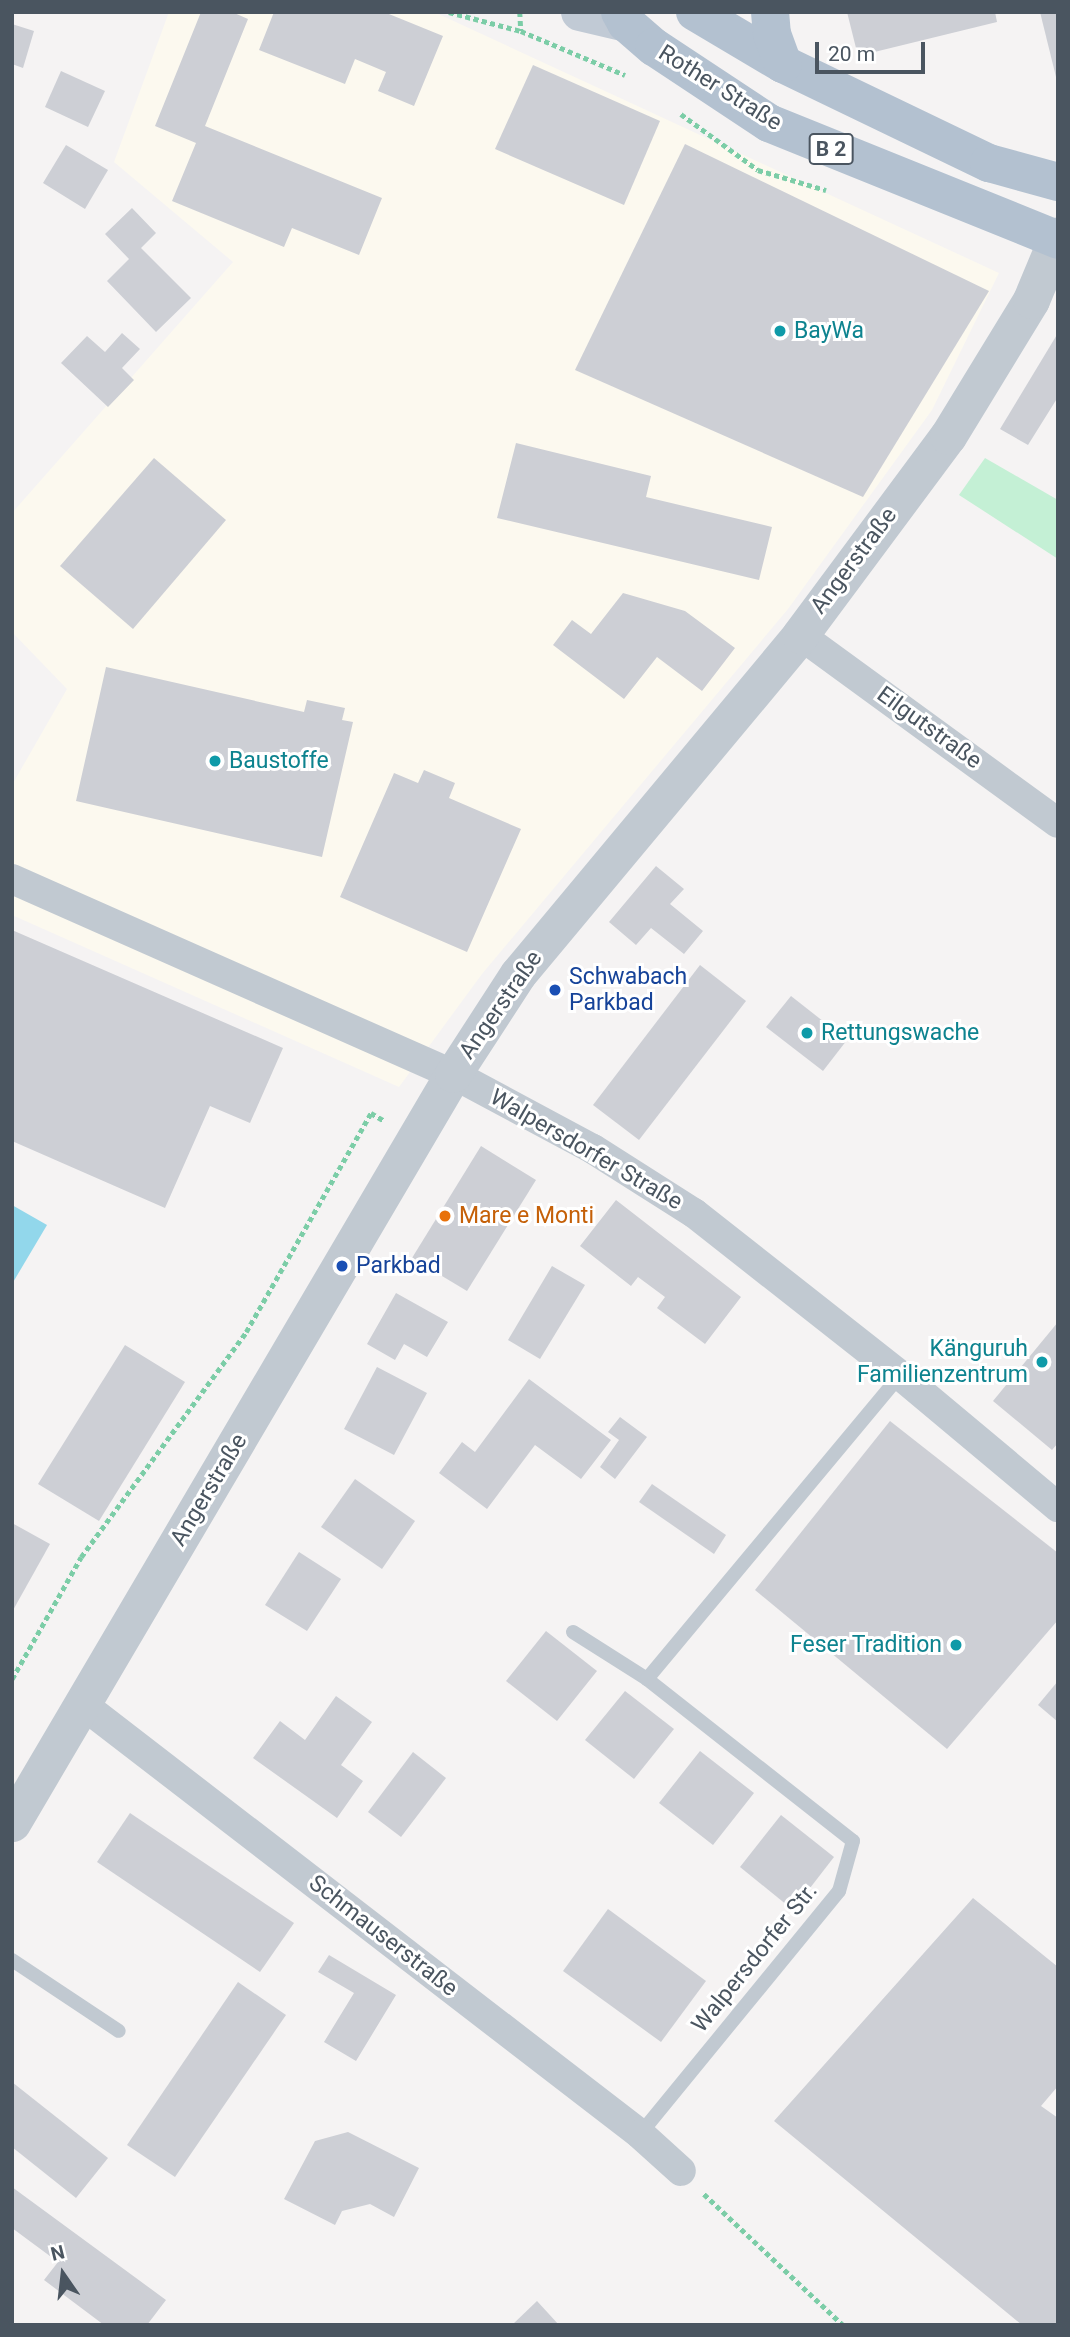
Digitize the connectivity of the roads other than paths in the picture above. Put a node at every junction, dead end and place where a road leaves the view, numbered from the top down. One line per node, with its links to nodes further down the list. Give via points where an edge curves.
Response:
1 (580, 12): 4 (main road, Rother Straße / B 2)
2 (695, 12): 5 (main road, B 2)
3 (770, 12): 5 (main road)
4 (623, 18): 7 (main road, Rother Straße / B 2, via 653,47 769,123)
5 (783, 64): 6 (main road, B 2, via 989,163)
6 (1058, 182)
7 (1057, 238): 8 (street, Angerstraße, via 1031,300 948,436)
8 (800, 635): 9 (street, Eilgutstraße); 11 (street, Angerstraße, via 518,974)
9 (1058, 823)
10 (12, 879): 11 (street, Walpersdorfer Straße)
11 (453, 1074): 12 (street, Walpersdorfer Straße, via 593,1149 694,1213); 16 (street, Angerstraße)
12 (900, 1375): 13 (street, Walpersdorfer Straße); 15 (lane)
13 (1058, 1507)
14 (573, 1632): 15 (lane, Walpersdorfer Str.)
15 (647, 1679): 20 (lane, Walpersdorfer Str., via 853,1841 839,1891)
16 (82, 1703): 17 (street, Angerstraße); 20 (street, Schmauserstraße)
17 (12, 1823)
18 (12, 1960): 19 (lane)
19 (119, 2031)
20 (640, 2134): 21 (street, Schmauserstraße)
21 (681, 2171)

